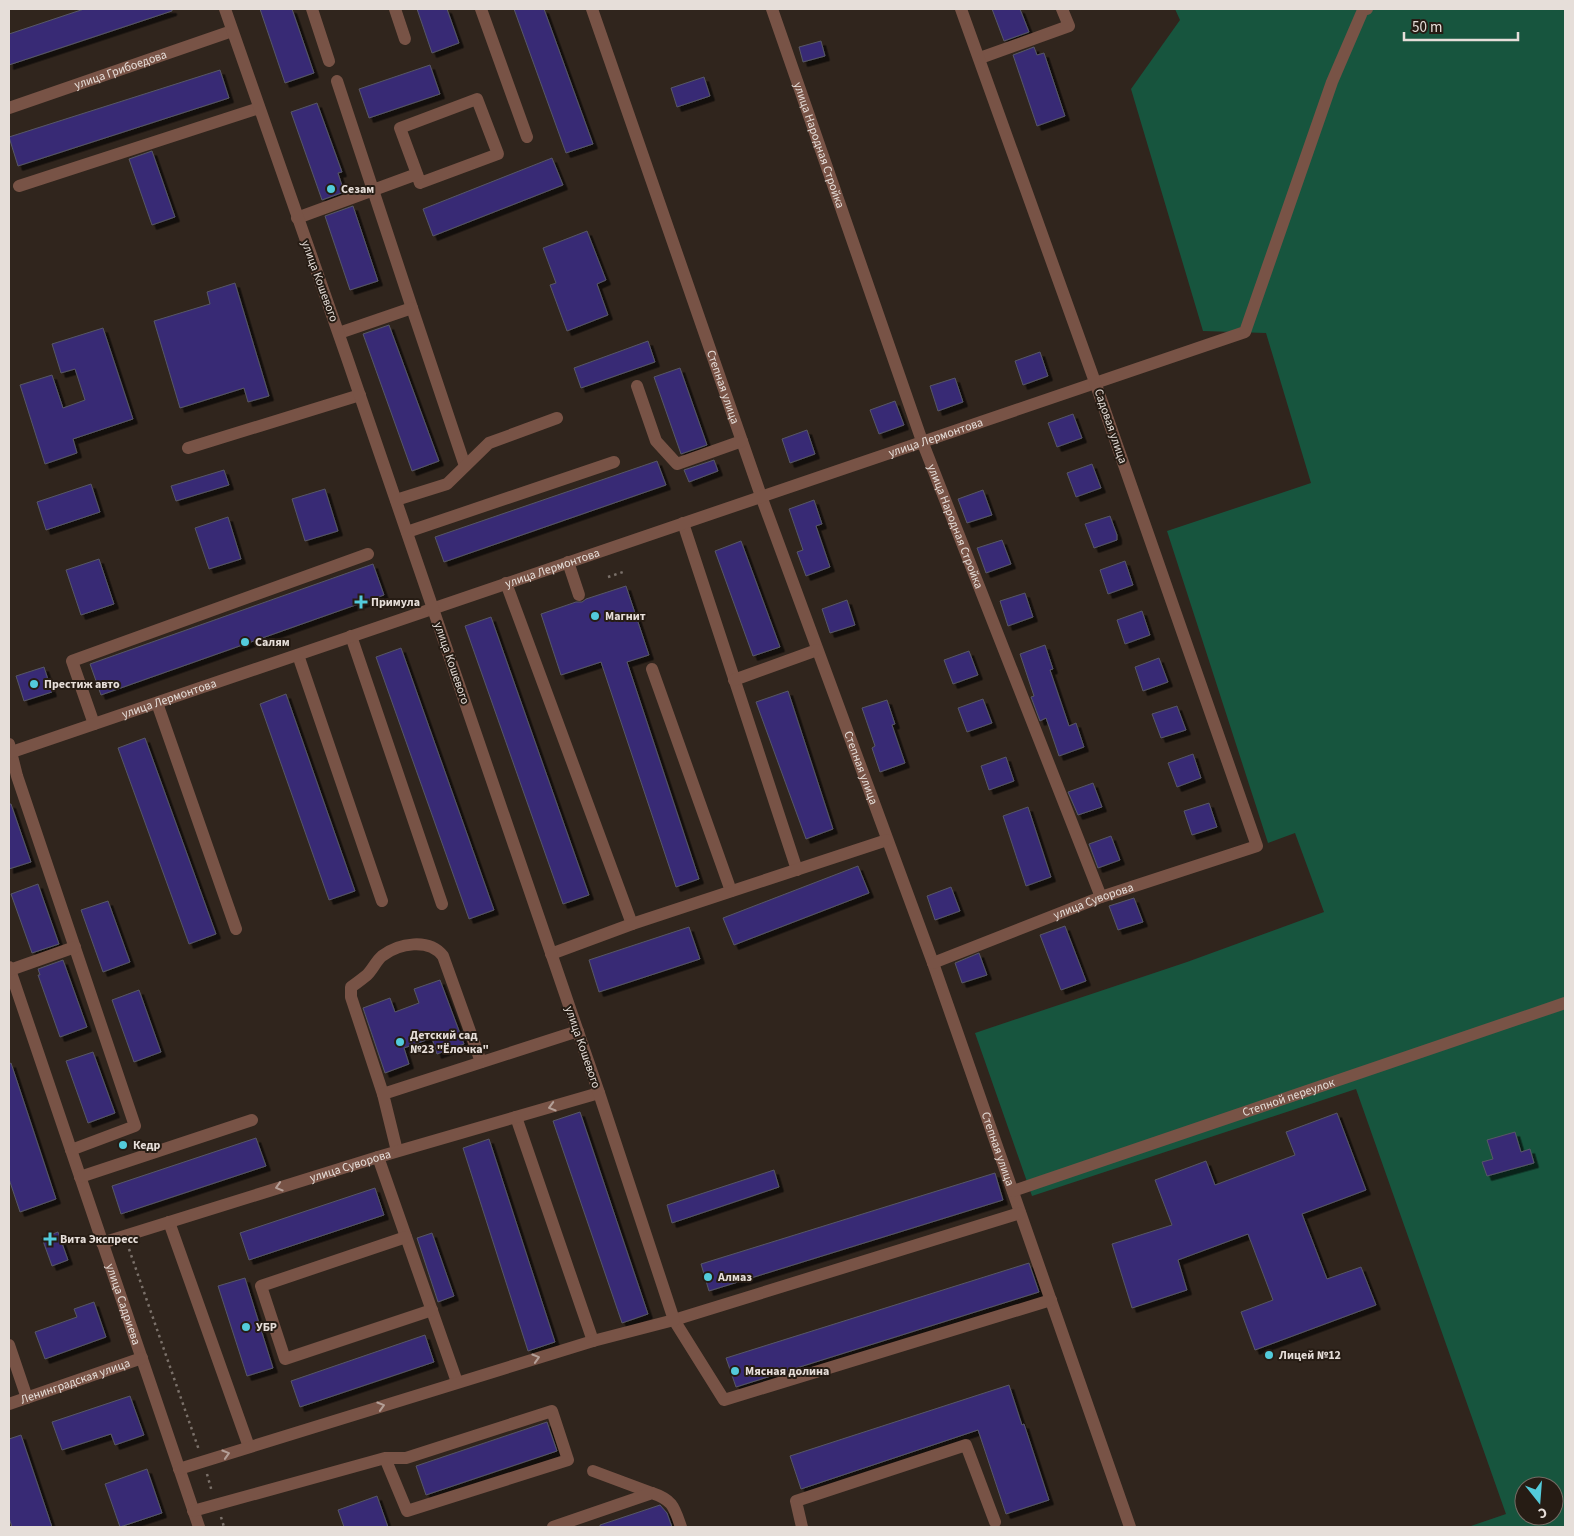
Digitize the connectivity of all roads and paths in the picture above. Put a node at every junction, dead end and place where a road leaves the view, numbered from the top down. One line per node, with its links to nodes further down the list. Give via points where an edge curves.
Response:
1 (225, 9): 10 (street, улица Кошевого)
2 (312, 9): 13 (street)
3 (395, 9): 11 (street)
4 (481, 9): 17 (street)
5 (592, 9): 28 (street, Степная улица)
6 (772, 9): 29 (street, улица Народная Стройка)
7 (961, 9): 12 (street, Садовая улица)
8 (1062, 9): 12 (street, via 1070,26)
9 (1367, 9): 24 (street, улица Лермонтова, via 1363,10 1332,82 1245,332)
10 (232, 31): 15 (street, улица Грибоедова); 16 (street, улица Кошевого)
11 (405, 39)
12 (980, 58): 24 (street, Садовая улица)
13 (329, 61)
14 (337, 81): 20 (street)
15 (9, 108)
16 (259, 108): 19 (street); 21 (street, улица Кошевого)
17 (527, 136)
18 (417, 174): 18 (street, via 400,128 477,99 498,154 420,183); 20 (street)
19 (19, 186)
20 (373, 190): 21 (street); 22 (street)
21 (297, 218): 23 (street, улица Кошевого)
22 (412, 308): 23 (street); 32 (street)
23 (339, 333): 26 (street, улица Кошевого)
24 (1096, 382): 29 (street, улица Лермонтова); 53 (street, Садовая улица)
25 (637, 386): 28 (street, via 656,441 677,464)
26 (360, 395): 30 (street); 34 (street, улица Кошевого)
27 (556, 418): 32 (street, via 489,443)
28 (742, 441): 33 (street, Степная улица)
29 (922, 441): 33 (street, улица Лермонтова); 56 (street, улица Народная Стройка)
30 (188, 448)
31 (614, 462): 36 (street)
32 (465, 466): 34 (street, via 447,484)
33 (761, 496): 35 (street, улица Лермонтова); 45 (street, Степная улица)
34 (396, 500): 36 (street, улица Кошевого)
35 (683, 523): 38 (street, улица Лермонтова); 48 (street)
36 (407, 532): 43 (street, улица Кошевого)
37 (368, 554): 50 (street, via 72,661)
38 (568, 562): 41 (street, улица Лермонтова); 42 (street)
39 (623, 572): 40 (path)
40 (608, 577)
41 (506, 583): 43 (street, улица Лермонтова); 59 (street)
42 (579, 595)
43 (433, 608): 44 (street, улица Лермонтова); 62 (street, улица Кошевого)
44 (351, 636): 46 (street, улица Лермонтова); 58 (street)
45 (817, 650): 48 (street); 52 (street, Степная улица)
46 (298, 654): 49 (street, улица Лермонтова); 57 (street)
47 (652, 670): 55 (street)
48 (734, 680): 54 (street)
49 (156, 703): 50 (street, улица Лермонтова); 60 (street)
50 (94, 724): 51 (street, улица Лермонтова)
51 (10, 750): 61 (street)
52 (887, 840): 54 (street); 63 (street, Степная улица)
53 (1257, 846): 56 (street, улица Суворова)
54 (796, 870): 55 (street)
55 (731, 891): 59 (street)
56 (1102, 897): 63 (street, улица Суворова)
57 (382, 901)
58 (442, 904)
59 (632, 924): 62 (street)
60 (236, 929)
61 (75, 947): 64 (street); 72 (street, via 135,1126)
62 (551, 954): 66 (street, улица Кошевого)
63 (933, 963): 76 (street, Степная улица)
64 (9, 968): 72 (street, улица Садриева)
65 (1565, 1003): 76 (street, Степной переулок)
66 (578, 1031): 67 (street); 68 (street, улица Кошевого)
67 (481, 1062): 69 (street); 69 (street, via 443,956 437,948 422,944 403,946 382,956 368,974 351,987 351,997)
68 (599, 1093): 70 (street, улица Суворова, one-way to 70); 84 (street, улица Кошевого)
69 (383, 1094): 73 (street)
70 (516, 1117): 73 (street, улица Суворова); 85 (street)
71 (252, 1120): 75 (street)
72 (71, 1150): 75 (street, улица Садриева)
73 (397, 1151): 74 (street, улица Суворова)
74 (378, 1156): 78 (street, улица Суворова, one-way to 78); 80 (street)
75 (80, 1177): 81 (street, улица Садриева)
76 (1013, 1191): 77 (street, Степная улица)
77 (1020, 1213): 82 (street, Степная улица); 84 (street)
78 (168, 1222): 79 (street, улица Суворова); 91 (street)
79 (124, 1236): 81 (street, улица Суворова); 93 (path)
80 (406, 1237): 83 (street); 83 (street, via 261,1286 286,1359)
81 (102, 1243): 87 (street, улица Садриева)
82 (1051, 1300): 84 (street, улица Кошевого, via 724,1400); 105 (street, Степная улица)
83 (432, 1310): 88 (street)
84 (674, 1320): 85 (street)
85 (592, 1341): 88 (street, one-way to 85)
86 (9, 1345): 89 (street)
87 (142, 1358): 89 (street, Ленинградская улица); 94 (street, улица Садриева)
88 (457, 1382): 91 (street, one-way to 88)
89 (27, 1398): 90 (street, Ленинградская улица)
90 (9, 1404)
91 (249, 1447): 93 (street, one-way to 91)
92 (385, 1458): 92 (street, via 406,1458 552,1411 568,1460 407,1511); 97 (street)
93 (203, 1461): 94 (street); 97 (path)
94 (179, 1469): 98 (street, улица Садриева)
95 (593, 1471): 96 (street)
96 (652, 1492): 102 (street); 103 (street, via 666,1498)
97 (216, 1505): 98 (street); 101 (path)
98 (193, 1511): 100 (street, улица Садриева)
99 (994, 1522): 104 (street, via 966,1445 796,1501)
100 (199, 1527)
101 (224, 1527)
102 (553, 1527)
103 (681, 1527)
104 (802, 1527)
105 (1130, 1527)

